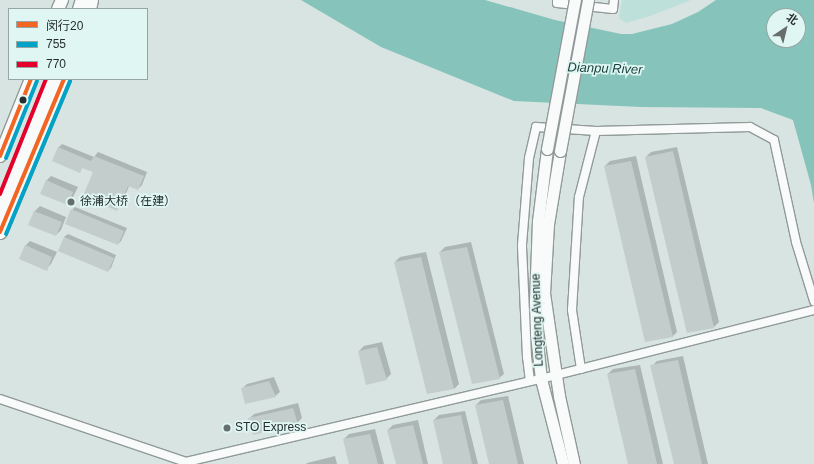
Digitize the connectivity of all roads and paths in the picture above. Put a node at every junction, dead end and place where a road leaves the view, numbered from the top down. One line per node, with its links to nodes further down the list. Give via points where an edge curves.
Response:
1 (92, 0): 6 (highway)
2 (557, 0): 5 (street, via 557,3 613,9)
3 (575, 0): 18 (main road, Longteng Avenue, bridge, via 547,149 538,221)
4 (588, 0): 17 (main road, Longteng Avenue, bridge, via 548,224 544,293)
5 (614, 0)
6 (82, 7)
7 (30, 80): 11 (main road)
8 (52, 80): 12 (main road)
9 (64, 80): 13 (highway)
10 (596, 131): 14 (street, via 750,127 774,140 796,242); 16 (street, via 578,205 572,310); 18 (street, via 536,127 529,158 522,245 527,357)
11 (0, 156)
12 (0, 210)
13 (0, 232)
14 (814, 301)
15 (814, 310): 16 (street)
16 (580, 369): 17 (street)
17 (555, 375): 18 (street); 21 (main road, Longteng Avenue)
18 (535, 380): 19 (street, via 186,462); 20 (main road, Longteng Avenue)
19 (0, 399)
20 (563, 464)
21 (574, 464)

